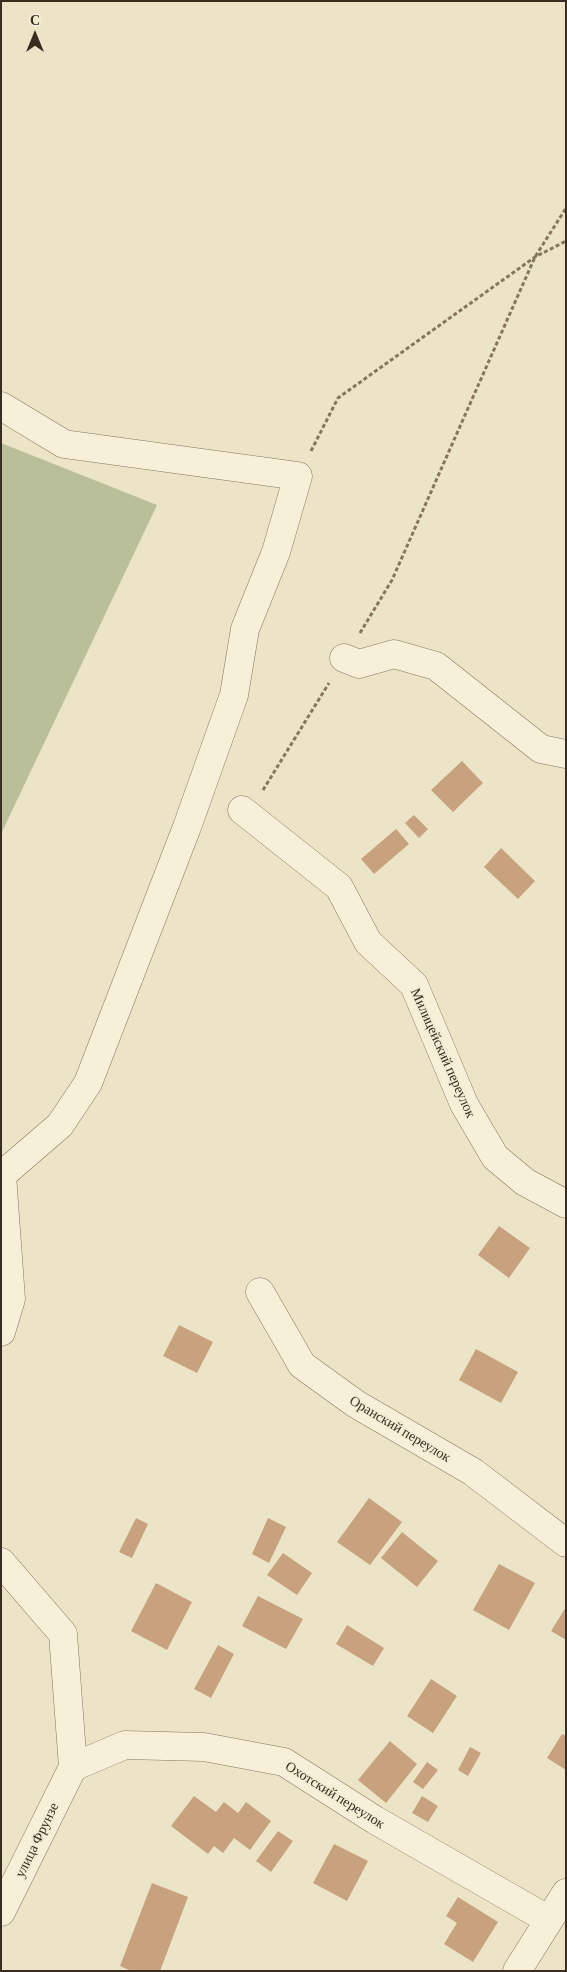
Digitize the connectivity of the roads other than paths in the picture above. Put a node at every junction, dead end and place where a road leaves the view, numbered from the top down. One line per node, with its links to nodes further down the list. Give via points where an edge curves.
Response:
1 (1, 406): 5 (street, via 64,444 298,476 276,552 245,629 234,695 187,828 88,1083 60,1125)
2 (344, 658): 3 (street, via 359,664 394,654 436,666 541,749)
3 (566, 754)
4 (242, 810): 6 (street, Милицейский переулок, via 338,886 368,942 414,985 464,1104 495,1157 525,1182)
5 (2, 1174): 8 (street, via 11,1299)
6 (566, 1204)
7 (260, 1292): 9 (street, Оранский переулок, via 302,1365 356,1404 473,1472)
8 (1, 1332)
9 (566, 1542)
10 (1, 1562): 11 (street, via 63,1634)
11 (72, 1767): 12 (street, Охотский переулок, via 125,1745 204,1747 284,1762 375,1820); 13 (street, улица Фрунзе)
12 (561, 1904): 14 (street)
13 (1, 1912)
14 (517, 1971)

